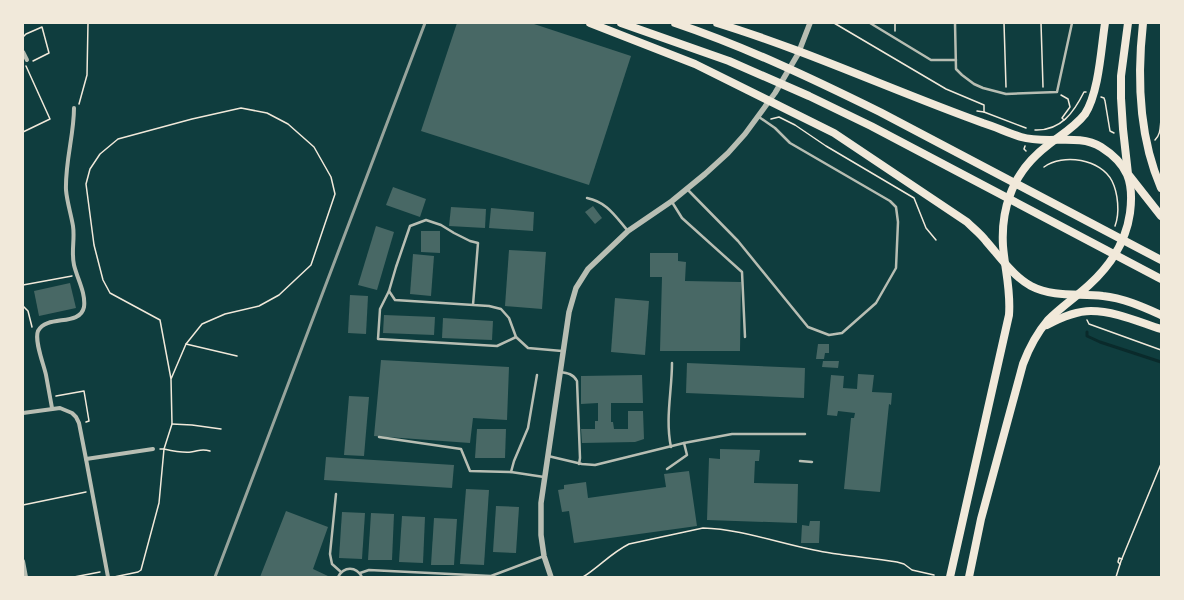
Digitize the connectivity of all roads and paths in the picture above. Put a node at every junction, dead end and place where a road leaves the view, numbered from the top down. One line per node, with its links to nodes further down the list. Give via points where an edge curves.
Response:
1 (88, 23): 25 (path, via 88,76 80,103)
2 (590, 23): 49 (highway, via 695,64 834,133 967,222)
3 (621, 23): 51 (highway, via 730,61 790,86)
4 (675, 23): 46 (highway, via 798,72)
5 (717, 23): 35 (highway, via 789,47 1021,137)
6 (810, 23): 27 (street, via 798,54)
7 (834, 23): 26 (path, via 946,89 984,104)
8 (870, 23): 18 (lane, via 931,60)
9 (955, 23): 18 (lane)
10 (1004, 23): 23 (path)
11 (1041, 23): 22 (path)
12 (1072, 23): 20 (lane)
13 (1105, 23): 35 (highway, via 1094,95 1080,120)
14 (1128, 23): 39 (highway, via 1121,76)
15 (1142, 23): 40 (highway, via 1141,102 1148,145)
16 (23, 38): 19 (path, via 42,26 49,53)
17 (23, 52): 19 (street)
18 (956, 60): 23 (lane, via 956,69 974,84)
19 (28, 62): 32 (path, via 50,119)
20 (1057, 92): 22 (lane); 29 (path, via 1068,99 1070,108 1062,118)
21 (1084, 92): 29 (path, via 1076,108)
22 (1043, 93): 23 (lane)
23 (1006, 94)
24 (1103, 97): 33 (path, via 1110,131)
25 (74, 108): 50 (street, via 66,190 73,226 74,264)
26 (984, 112)
27 (758, 117): 28 (lane); 41 (street, via 728,154)
28 (764, 120): 41 (lane, via 790,143 890,201 896,207 896,268 876,303 842,333 829,335 808,327 738,241); 47 (path, via 779,117 914,198 926,228)
29 (1064, 120): 31 (path, via 1047,129)
30 (1161, 120): 34 (path, via 1160,131)
31 (1029, 130)
32 (23, 132)
33 (1117, 135)
34 (1155, 140)
35 (1054, 141): 39 (highway, via 1083,140 1095,144 1112,155); 49 (highway, via 1029,163 1010,194 1003,236)
36 (1025, 146): 37 (path)
37 (1026, 151)
38 (1044, 166): 46 (path, via 1061,159 1080,160 1107,174 1112,180 1116,196 1117,215)
39 (1128, 174): 44 (highway); 54 (highway, via 1131,204 1125,234 1107,267)
40 (1161, 188)
41 (687, 189): 43 (street)
42 (587, 198): 45 (lane, via 604,204)
43 (672, 201): 45 (street); 63 (lane, via 682,218 742,272)
44 (1161, 216)
45 (628, 231): 66 (street, via 588,269 576,288)
46 (1112, 231): 48 (highway)
47 (936, 240)
48 (1161, 260)
49 (1006, 265): 54 (highway, via 1025,282 1039,290); 111 (highway, via 1010,302 1007,327)
50 (77, 275): 52 (path); 61 (street, via 84,300 81,313 76,317 43,326 38,330)
51 (1161, 279)
52 (23, 284)
53 (389, 291): 55 (lane, via 395,300); 55 (lane, via 410,226 426,220 478,243); 62 (lane, via 380,309 378,339 498,346)
54 (1079, 294): 57 (highway, via 1111,297); 59 (highway)
55 (473, 305): 62 (lane, via 501,309 509,318)
56 (23, 306): 61 (path, via 28,311)
57 (1161, 315)
58 (1086, 317): 65 (path, via 1089,324)
59 (1043, 327): 60 (highway, via 1073,313 1092,311 1112,314); 112 (highway, via 1024,364 981,520)
60 (1161, 329)
61 (37, 336): 72 (street)
62 (516, 337): 66 (lane, via 528,348)
63 (745, 337)
64 (186, 344): 67 (path); 71 (path); 71 (path, via 202,324 225,314 259,306 279,295 312,265 335,194 331,177 314,147 288,124 267,113 241,108 118,139 100,154 90,168 86,184 94,245 103,280 110,293 160,320)
65 (1161, 350)
66 (562, 351): 69 (street)
67 (237, 356)
68 (672, 363): 81 (lane, via 669,408)
69 (559, 372): 85 (street); 89 (lane, via 569,373 577,381)
70 (537, 376): 92 (lane, via 528,428)
71 (171, 379): 76 (path)
72 (50, 397): 73 (street); 75 (path, via 84,391 89,421)
73 (52, 408): 74 (street); 75 (street, via 72,413)
74 (23, 413)
75 (79, 424): 86 (street)
76 (172, 424): 77 (path); 83 (path)
77 (221, 429)
78 (805, 434): 80 (lane, via 739,433)
79 (379, 437): 92 (lane, via 461,449 470,470)
80 (684, 443): 81 (lane); 91 (lane, via 687,454)
81 (671, 447): 89 (lane, via 595,465)
82 (153, 449): 83 (path); 86 (street)
83 (164, 449): 84 (path, via 184,452 201,449); 106 (path, via 159,503 141,570)
84 (210, 451)
85 (548, 456): 89 (lane); 93 (street)
86 (86, 459): 94 (street)
87 (800, 461): 88 (lane)
88 (812, 462)
89 (579, 464)
90 (1161, 464): 113 (path)
91 (667, 469)
92 (511, 472): 93 (lane)
93 (544, 477): 97 (street, via 540,520)
94 (92, 491): 96 (path); 99 (street)
95 (336, 494): 100 (lane, via 330,554 332,564)
96 (23, 505)
97 (544, 556): 101 (lane, via 491,576 369,570); 109 (street)
98 (23, 561): 103 (street)
99 (107, 571): 104 (path); 105 (street)
100 (341, 572): 101 (lane, via 352,569); 107 (lane)
101 (360, 573): 108 (lane)
102 (934, 575): 110 (path, via 912,570 897,562 816,551 739,533 702,528 629,544)
103 (26, 577)
104 (74, 577)
105 (108, 577)
106 (114, 577)
107 (338, 577)
108 (362, 577)
109 (551, 577)
110 (583, 577)
111 (950, 577)
112 (969, 577)
113 (1116, 577)

